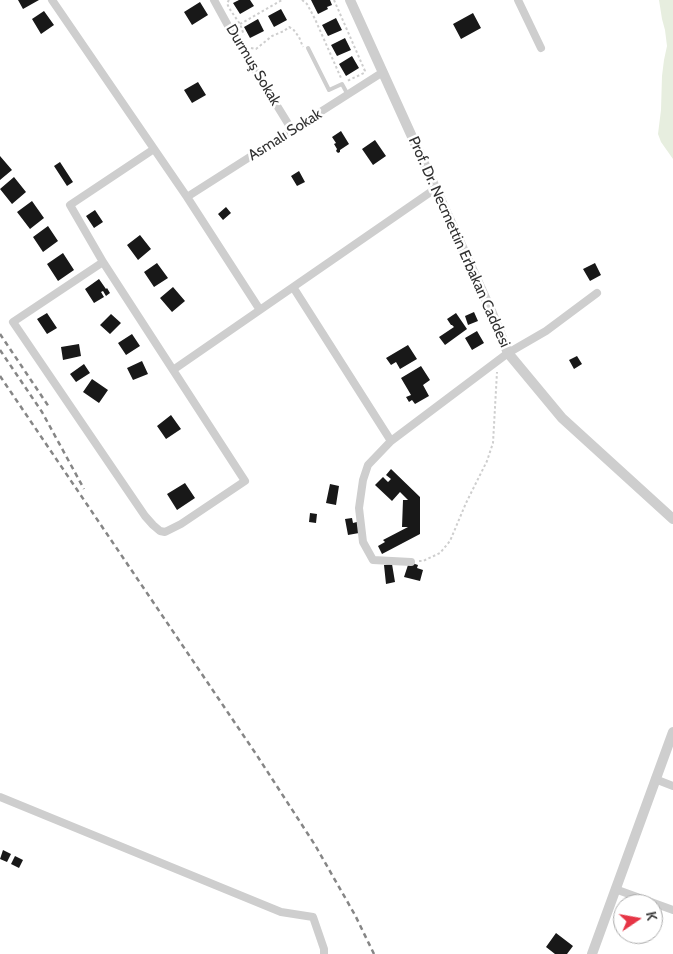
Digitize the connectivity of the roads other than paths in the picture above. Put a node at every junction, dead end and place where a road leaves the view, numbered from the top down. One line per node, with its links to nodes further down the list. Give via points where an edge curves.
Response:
1 (53, 0): 10 (street)
2 (214, 0): 9 (street, Durmuş Sokak)
3 (350, 0): 7 (street, Prof. Dr. Necmettin Erbakan Caddesi)
4 (518, 0): 6 (street)
5 (308, 48): 8 (lane, via 329,90 342,84)
6 (541, 48)
7 (383, 72): 8 (street, Asmalı Sokak); 11 (street, Prof. Dr. Necmettin Erbakan Caddesi)
8 (348, 96): 9 (street, Asmalı Sokak)
9 (292, 130): 12 (street, Asmalı Sokak)
10 (154, 149): 12 (street); 13 (street, via 70,205)
11 (435, 189): 14 (street); 17 (street, Prof. Dr. Necmettin Erbakan Caddesi)
12 (188, 197): 16 (street)
13 (103, 262): 18 (street); 18 (street, via 13,322 145,516 165,532 245,481)
14 (293, 287): 16 (street); 19 (street)
15 (597, 293): 17 (street, via 546,331)
16 (260, 310): 18 (street)
17 (508, 353): 19 (street); 20 (street, Prof. Dr. Necmettin Erbakan Caddesi, via 562,418)
18 (173, 370)
19 (391, 441): 21 (street, via 368,465 363,480 360,508 363,542 373,560)
20 (673, 519)
21 (411, 562)
22 (673, 732): 23 (street)
23 (655, 779): 24 (street); 26 (street)
24 (673, 786)
25 (0, 797): 28 (street, via 282,912 313,917)
26 (615, 889): 27 (street); 29 (street)
27 (673, 910)
28 (324, 954)
29 (592, 954)

